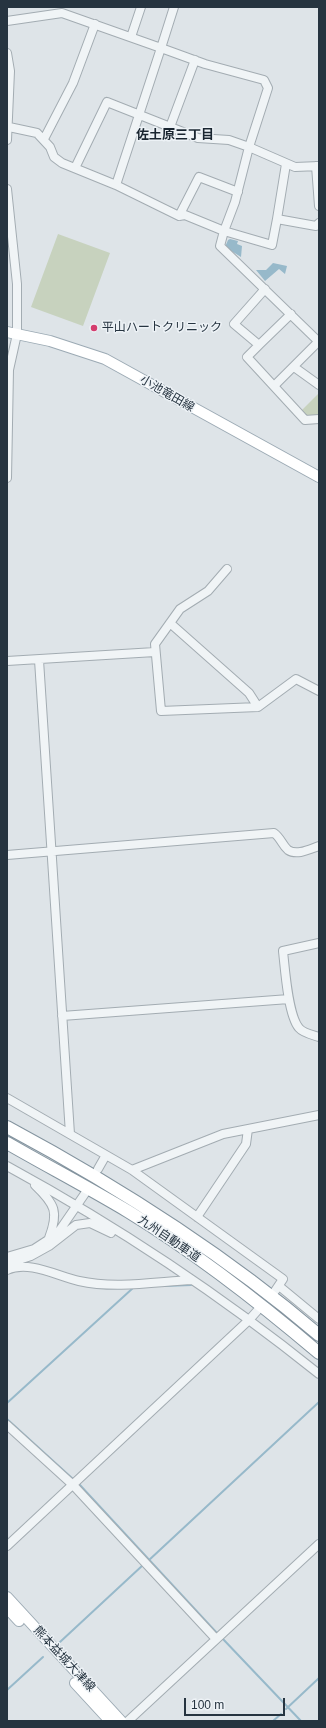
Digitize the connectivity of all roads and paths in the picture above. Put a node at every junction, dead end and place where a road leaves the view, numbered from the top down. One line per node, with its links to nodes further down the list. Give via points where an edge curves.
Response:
1 (141, 7): 6 (street)
2 (174, 7): 7 (street)
3 (63, 10): 4 (street); 5 (street)
4 (7, 20)
5 (95, 24): 6 (street); 13 (street, via 73,83)
6 (131, 37): 7 (street)
7 (161, 48): 9 (street); 10 (street)
8 (7, 53): 12 (street, via 10,72)
9 (195, 60): 11 (street); 14 (street, via 264,80 268,88)
10 (139, 115): 11 (street); 17 (street, via 107,102); 18 (street)
11 (170, 127): 14 (street, via 198,138 229,140)
12 (8, 133): 13 (street, via 37,133)
13 (44, 139): 17 (street, via 54,157)
14 (249, 147): 15 (street); 20 (street)
15 (286, 164): 16 (street, via 296,167); 23 (street)
16 (317, 166): 21 (street)
17 (75, 168): 18 (street)
18 (116, 185): 22 (street)
19 (7, 189): 28 (street, via 17,284)
20 (238, 192): 22 (street, via 198,177); 25 (street)
21 (319, 206)
22 (179, 216): 25 (street, via 185,215)
23 (277, 219): 24 (street, via 316,226); 25 (street, via 272,245)
24 (319, 223)
25 (224, 231): 26 (street, via 220,246)
26 (265, 289): 27 (street); 30 (street, via 234,324)
27 (291, 314): 29 (street); 30 (street)
28 (12, 333): 36 (main road, 小池竜田線, via 50,341 105,359); 38 (street)
29 (319, 341): 31 (street)
30 (259, 345): 33 (street, via 247,357)
31 (294, 367): 32 (street); 33 (street)
32 (319, 385)
33 (274, 386): 34 (street, via 305,420)
34 (319, 420)
35 (319, 469): 36 (street)
36 (306, 472): 37 (main road, 小池竜田線)
37 (319, 477)
38 (7, 478)
39 (227, 569): 40 (street, via 208,591 180,609)
40 (170, 623): 41 (street, via 155,644); 45 (street, via 248,693)
41 (155, 652): 42 (street); 45 (street, via 161,711)
42 (39, 660): 43 (street); 47 (street)
43 (7, 661)
44 (319, 692): 45 (street, via 296,679)
45 (258, 707)
46 (319, 846): 47 (street, via 296,853 288,850 280,837 274,833)
47 (50, 852): 48 (street); 51 (street)
48 (7, 855)
49 (319, 943): 50 (street, via 283,951)
50 (289, 999): 51 (street); 52 (street, via 294,1022 300,1030)
51 (62, 1016): 57 (street)
52 (319, 1037)
53 (7, 1098): 57 (street)
54 (319, 1115): 56 (street)
55 (7, 1127): 76 (highway, 九州自動車道, via 134,1200 277,1299)
56 (248, 1129): 62 (street, via 223,1134); 66 (street, via 246,1144)
57 (70, 1134): 59 (street)
58 (7, 1143): 77 (highway, 九州自動車道, via 156,1230 202,1260)
59 (106, 1155): 61 (street); 62 (street)
60 (7, 1166): 63 (street)
61 (98, 1169)
62 (132, 1170): 66 (street)
63 (27, 1177): 65 (street); 67 (street, via 55,1210)
64 (86, 1192): 65 (street)
65 (78, 1206): 67 (street); 68 (street)
66 (197, 1217): 74 (street, via 283,1279 277,1288)
67 (51, 1240): 68 (street, via 76,1225 90,1223); 69 (street, via 34,1249); 70 (street, via 31,1256)
68 (141, 1247): 72 (street)
69 (7, 1257)
70 (7, 1264)
71 (7, 1270): 72 (street, via 31,1267 94,1284)
72 (192, 1280): 75 (street)
73 (257, 1311): 75 (street)
74 (319, 1319)
75 (249, 1320): 78 (street); 80 (street)
76 (319, 1335)
77 (319, 1353)
78 (319, 1374)
79 (7, 1425): 80 (street)
80 (73, 1485): 82 (street); 85 (street)
81 (319, 1544): 85 (street)
82 (7, 1546)
83 (7, 1597): 87 (main road, 熊本益城大津線)
84 (7, 1608): 86 (main road, 熊本益城大津線)
85 (216, 1639): 88 (street)
86 (110, 1721)
87 (121, 1721)
88 (128, 1721)

